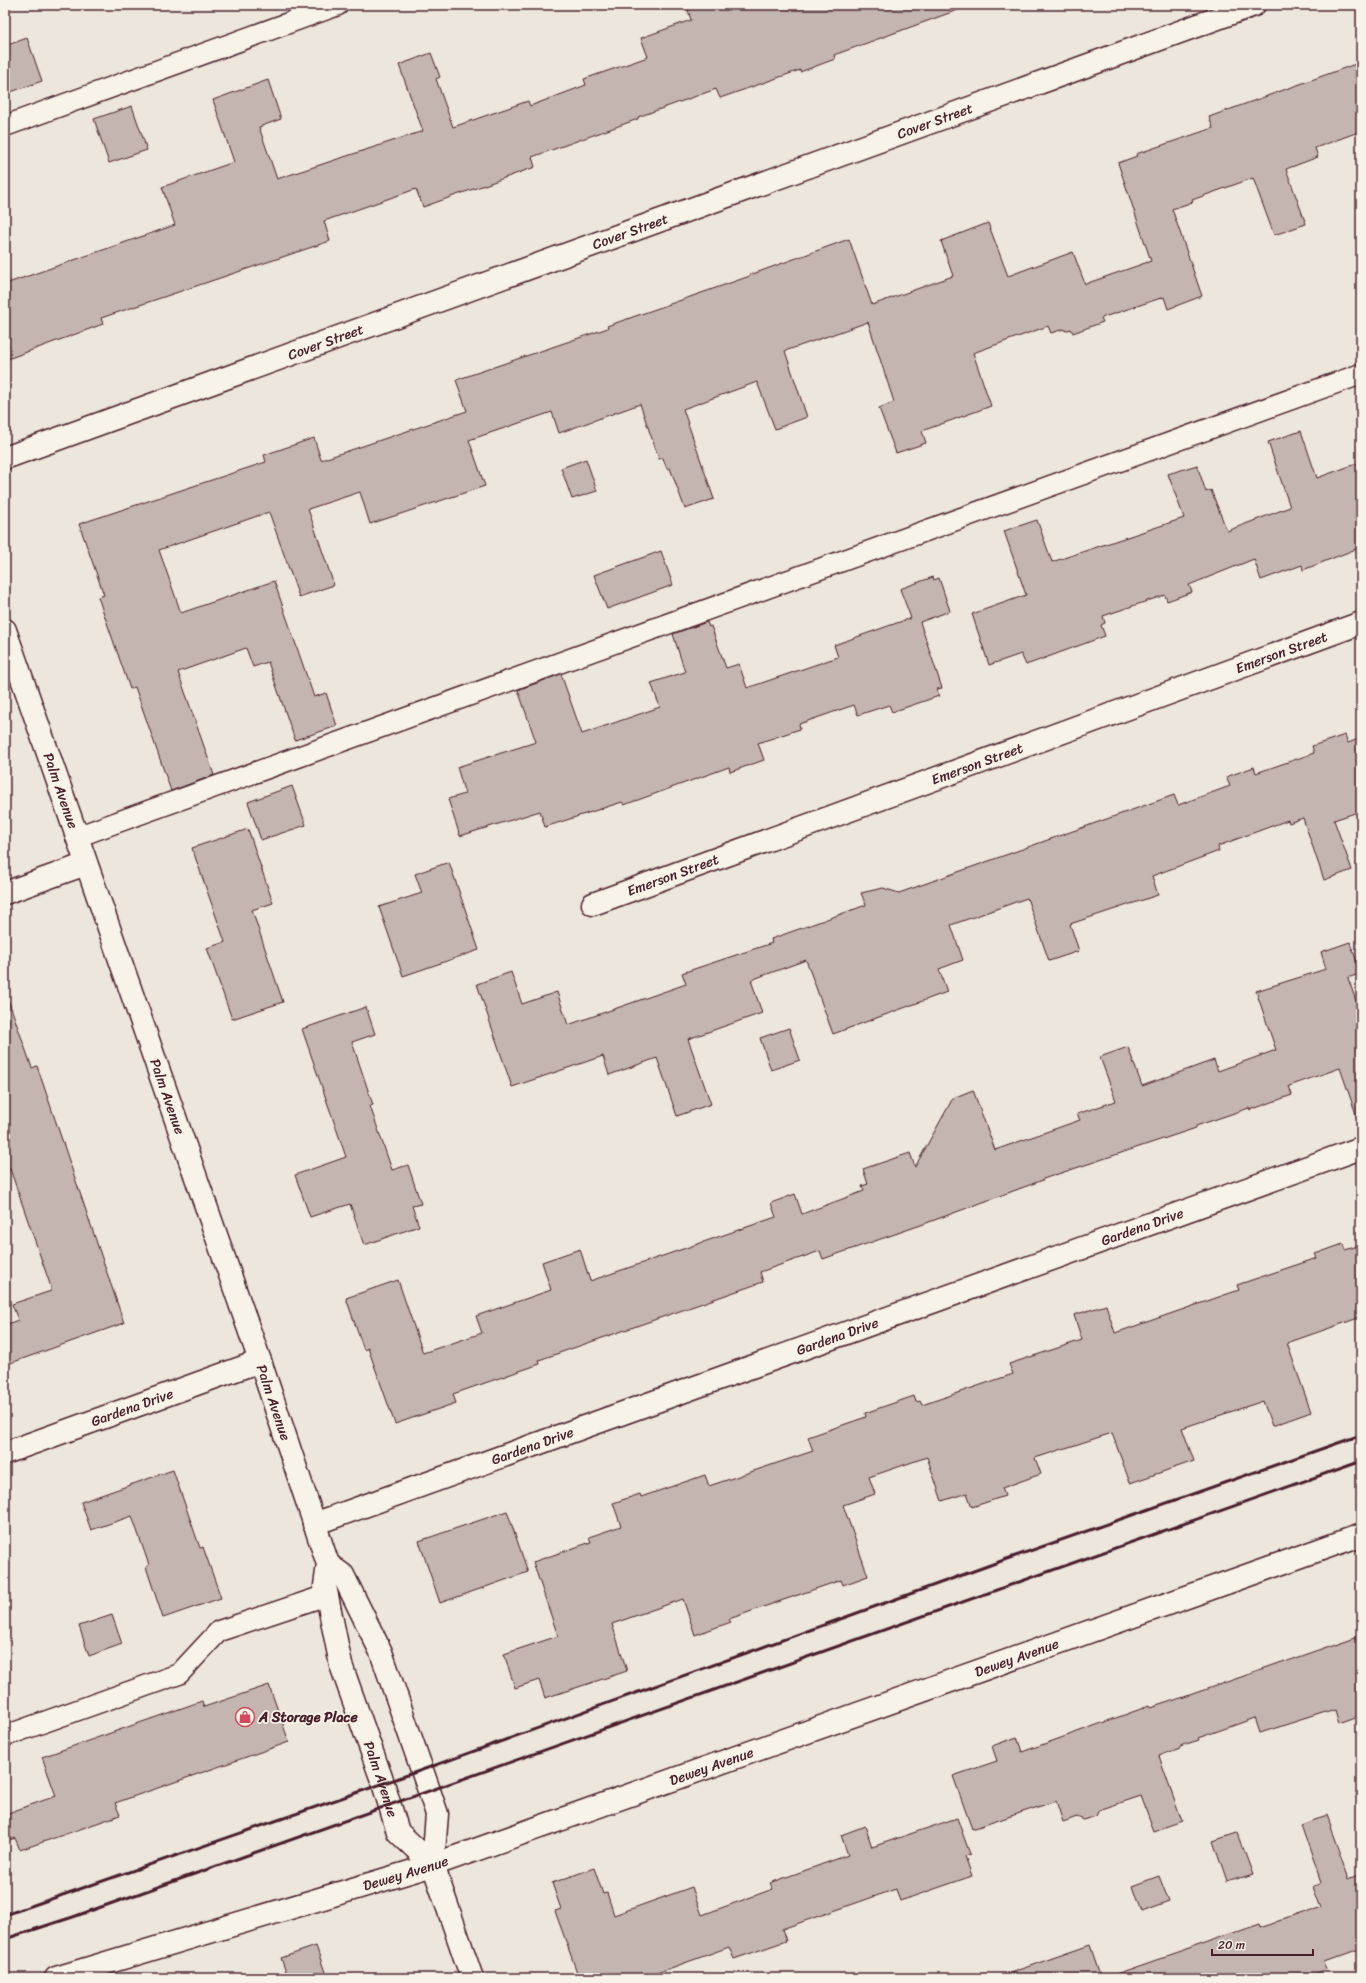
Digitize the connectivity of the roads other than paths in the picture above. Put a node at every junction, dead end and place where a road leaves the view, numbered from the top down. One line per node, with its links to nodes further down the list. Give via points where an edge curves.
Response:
1 (338, 5): 3 (lane)
2 (1254, 5): 5 (street, Cover Street)
3 (5, 126)
4 (1361, 374): 8 (lane)
5 (5, 458)
6 (1361, 623): 11 (street, Emerson Street)
7 (5, 630): 8 (street, Palm Avenue)
8 (76, 837): 9 (street, Palm Avenue)
9 (86, 864): 10 (street); 13 (street, Palm Avenue)
10 (5, 893)
11 (593, 904)
12 (1361, 1148): 15 (street, Gardena Drive)
13 (260, 1361): 14 (street, Gardena Drive); 15 (street, Palm Avenue)
14 (5, 1453)
15 (314, 1524): 17 (street, Palm Avenue)
16 (1361, 1536): 20 (street, Dewey Avenue)
17 (328, 1564): 18 (street, Palm Avenue, via 325,1586); 20 (street, Palm Avenue, via 343,1575 381,1652 437,1814)
18 (327, 1595): 19 (lane, via 219,1631 179,1674); 20 (street, Palm Avenue, via 341,1665 398,1832)
19 (5, 1736)
20 (433, 1865): 21 (street, Dewey Avenue); 22 (street, Palm Avenue)
21 (56, 1978)
22 (472, 1978)

